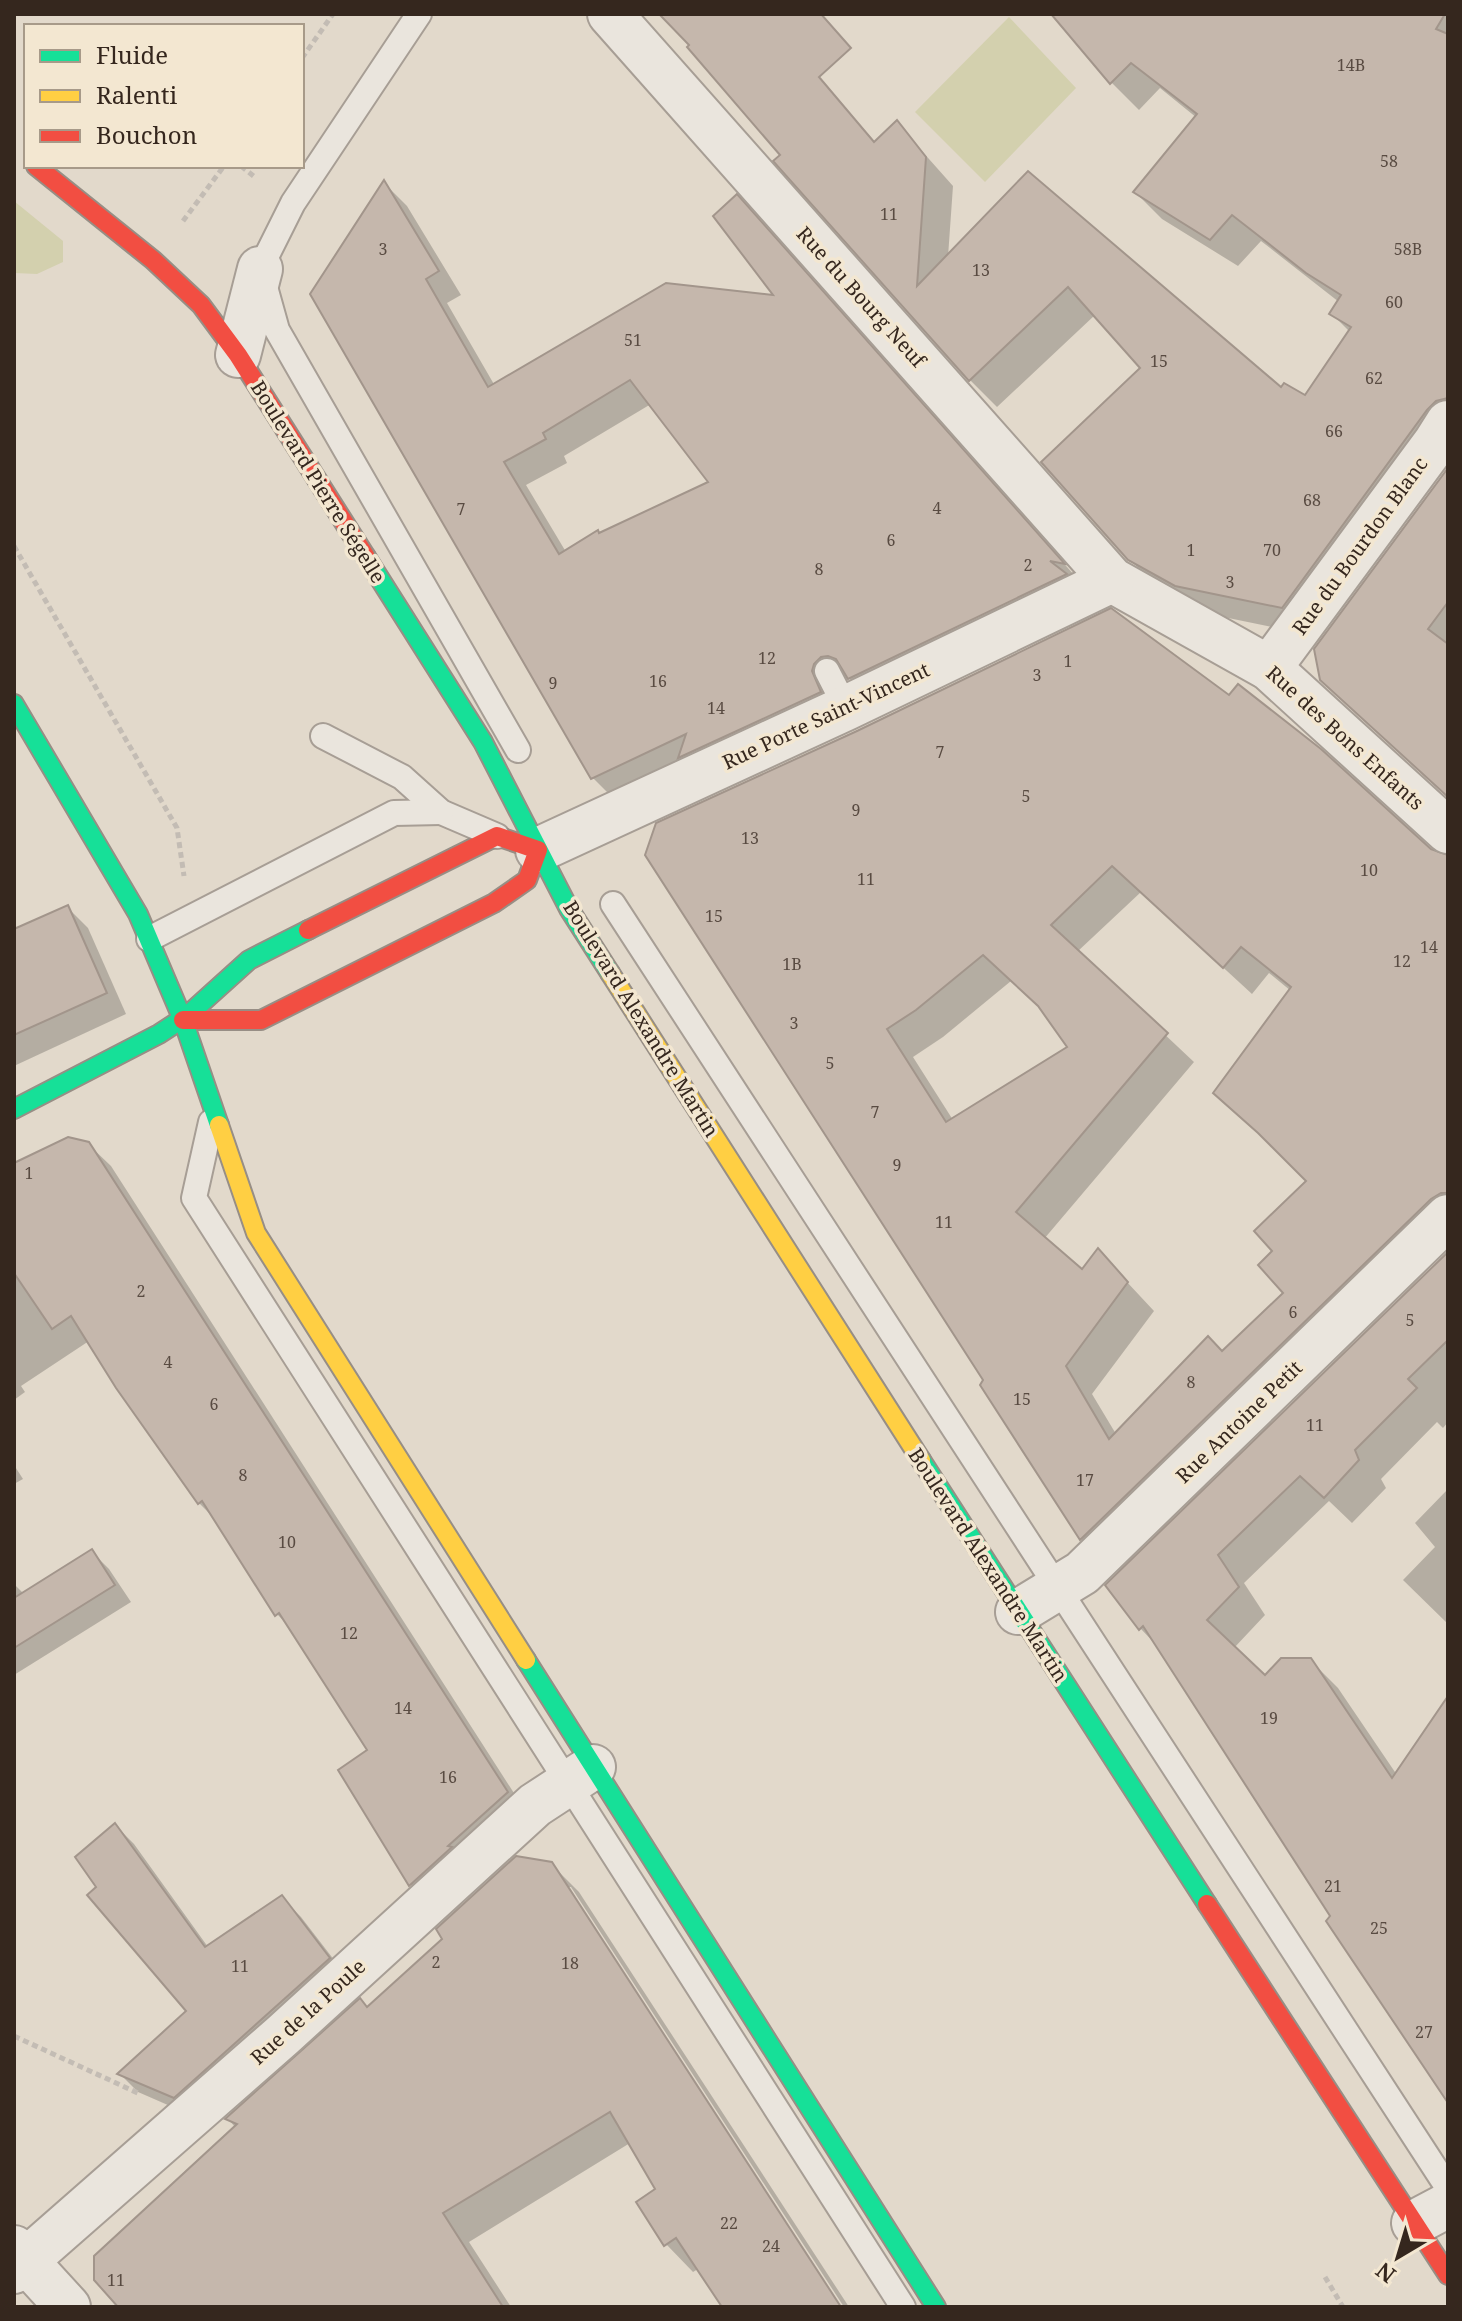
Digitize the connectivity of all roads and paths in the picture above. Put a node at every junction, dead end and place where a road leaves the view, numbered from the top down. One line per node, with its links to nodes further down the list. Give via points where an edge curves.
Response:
1 (333, 14): 4 (path)
2 (419, 14): 10 (lane, via 293,203)
3 (610, 14): 14 (street, Rue du Bourg Neuf)
4 (304, 55)
5 (38, 168): 11 (main road, Boulevard Pierre Ségelle, via 153,260 201,305)
6 (223, 168): 9 (path)
7 (244, 168): 8 (path)
8 (256, 178)
9 (178, 229)
10 (260, 269): 11 (street); 18 (lane, via 277,330)
11 (238, 355): 22 (main road, Boulevard Pierre Ségelle, via 483,742)
12 (1448, 423): 15 (street, Rue du Bourdon Blanc)
13 (14, 546): 23 (path, via 177,828)
14 (1112, 580): 15 (street, Rue des Bons Enfants); 22 (street, Rue Porte Saint-Vincent, via 836,689)
15 (1269, 668): 20 (street, Rue des Bons Enfants)
16 (14, 704): 25 (main road)
17 (323, 736): 19 (lane, via 402,777)
18 (518, 750)
19 (441, 812): 21 (lane); 25 (lane, via 394,813)
20 (1448, 831)
21 (497, 836): 22 (main road); 26 (main road, via 249,960)
22 (538, 850): 26 (main road, via 527,880 494,903 261,1020); 31 (main road, Boulevard Alexandre Martin, via 569,909)
23 (182, 873)
24 (613, 904): 30 (lane)
25 (149, 939): 26 (main road)
26 (183, 1020): 27 (main road); 28 (main road)
27 (14, 1109)
28 (213, 1112): 32 (main road, via 256,1233); 32 (lane, via 194,1198)
29 (1448, 1217): 30 (street, Rue Antoine Petit, via 1082,1573)
30 (1058, 1587): 31 (street, Rue Antoine Petit); 35 (lane)
31 (1018, 1612): 36 (main road, Boulevard Alexandre Martin)
32 (580, 1775): 37 (street, Rue de la Poule, via 535,1805 283,2035); 41 (lane); 42 (main road)
33 (14, 2036): 34 (path)
34 (142, 2095)
35 (1448, 2188)
36 (1431, 2214): 38 (main road, Boulevard Alexandre Martin)
37 (18, 2260): 40 (street)
38 (1448, 2275)
39 (1325, 2277): 43 (path)
40 (68, 2307)
41 (903, 2307)
42 (936, 2307)
43 (1343, 2307)

